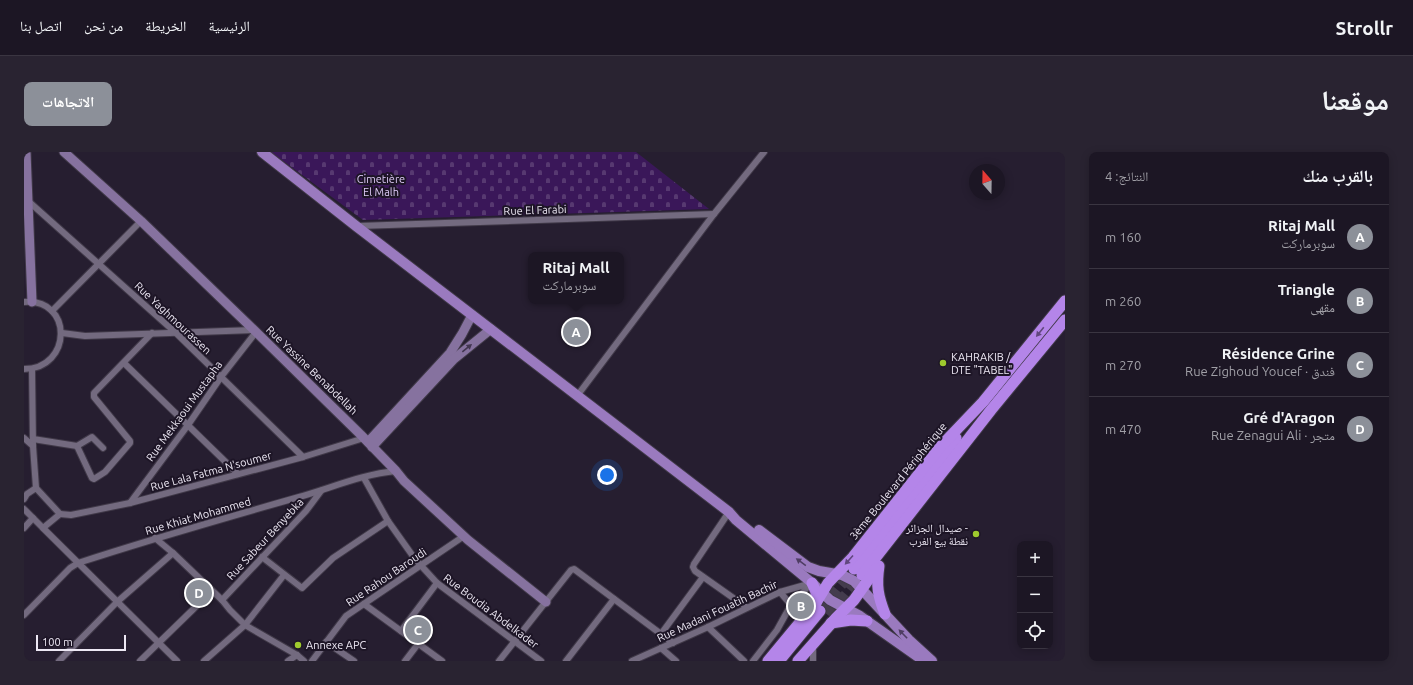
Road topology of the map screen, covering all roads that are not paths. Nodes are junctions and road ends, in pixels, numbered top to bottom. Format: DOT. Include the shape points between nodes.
graph roads {
  1 [pos="26,152"];
  2 [pos="64,152"];
  3 [pos="262,152"];
  4 [pos="764,152"];
  5 [pos="26,199"];
  6 [pos="714,214"];
  7 [pos="141,221"];
  8 [pos="356,226"];
  9 [pos="99,264"];
  10 [pos="1065,301"];
  11 [pos="28,302"];
  12 [pos="52,311"];
  13 [pos="472,315"];
  14 [pos="1065,320"];
  15 [pos="491,330"];
  16 [pos="255,331"];
  17 [pos="62,333"];
  18 [pos="152,333"];
  19 [pos="176,333"];
  20 [pos="124,363"];
  21 [pos="24,369"];
  22 [pos="32,369"];
  23 [pos="221,377"];
  24 [pos="577,396"];
  25 [pos="987,406"];
  26 [pos="188,425"];
  27 [pos="24,438"];
  28 [pos="33,439"];
  29 [pos="368,442"];
  30 [pos="33,446"];
  31 [pos="78,446"];
  32 [pos="103,448"];
  33 [pos="303,457"];
  34 [pos="396,471"];
  35 [pos="238,474"];
  36 [pos="364,478"];
  37 [pos="36,488"];
  38 [pos="321,491"];
  39 [pos="24,499"];
  40 [pos="130,503"];
  41 [pos="24,509"];
  42 [pos="729,512"];
  43 [pos="60,514"];
  44 [pos="33,518"];
  45 [pos="388,521"];
  46 [pos="24,528"];
  47 [pos="43,528"];
  48 [pos="464,536"];
  49 [pos="155,538"];
  50 [pos="173,553"];
  51 [pos="262,557"];
  52 [pos="78,563"];
  53 [pos="879,564"];
  54 [pos="421,566"];
  55 [pos="858,572"];
  56 [pos="836,573"];
  57 [pos="284,575"];
  58 [pos="703,577"];
  59 [pos="437,583"];
  60 [pos="812,583"];
  61 [pos="862,588"];
  62 [pos="212,591"];
  63 [pos="780,592"];
  64 [pos="822,593"];
  65 [pos="614,599"];
  66 [pos="222,600"];
  67 [pos="117,602"];
  68 [pos="546,602"];
  69 [pos="364,604"];
  70 [pos="791,606"];
  71 [pos="746,607"];
  72 [pos="845,609"];
  73 [pos="824,613"];
  74 [pos="885,614"];
  75 [pos="24,615"];
  76 [pos="867,621"];
  77 [pos="245,625"];
  78 [pos="708,627"];
  79 [pos="401,631"];
  80 [pos="660,634"];
  81 [pos="158,642"];
  82 [pos="326,642"];
  83 [pos="514,642"];
  84 [pos="673,643"];
  85 [pos="813,643"];
  86 [pos="418,644"];
  87 [pos="661,648"];
  88 [pos="297,655"];
  89 [pos="59,661"];
  90 [pos="140,661"];
  91 [pos="177,661"];
  92 [pos="204,661"];
  93 [pos="288,661"];
  94 [pos="304,661"];
  95 [pos="312,661"];
  96 [pos="354,661"];
  97 [pos="405,661"];
  98 [pos="442,661"];
  99 [pos="499,661"];
  100 [pos="540,661"];
  101 [pos="566,661"];
  102 [pos="632,661"];
  103 [pos="676,661"];
  104 [pos="744,661"];
  105 [pos="753,661"];
  106 [pos="768,661"];
  107 [pos="779,661"];
  108 [pos="792,661"];
  109 [pos="798,661"];
  110 [pos="813,661"];
  111 [pos="924,661"];
  112 [pos="932,661"];
  1 -- 5 [label="street"];
  2 -- 7 [label="street, Rue Yassine Benabdellah"];
  3 -- 8 [label="main road"];
  4 -- 6 [label="street"];
  5 -- 9 [label="street, Rue Yaghmourassen"];
  5 -- 11 [label="street"];
  6 -- 8 [label="street, Rue El Farabi"];
  6 -- 24 [label="street"];
  7 -- 9 [label="street"];
  7 -- 16 [label="street, Rue Yassine Benabdellah"];
  8 -- 13 [label="main road"];
  9 -- 12 [label="street"];
  9 -- 19 [label="street, Rue Yaghmourassen"];
  10 -- 25 [label="highway, 3ème Boulevard Périphérique, one-way"];
  11 -- 12 [label="street" via="42,304"];
  12 -- 17 [label="street" via="60,321"];
  13 -- 15 [label="main road"];
  13 -- 29 [label="street" via="450,353"];
  14 -- 25 [label="highway"];
  15 -- 24 [label="main road"];
  29 -- 15 [label="street, one-way" via="454,359"];
  16 -- 19 [label="street"];
  16 -- 23 [label="street, Rue Mekkaoui Mustapha"];
  16 -- 29 [label="street, Rue Yassine Benabdellah"];
  17 -- 18 [label="street" via="85,336"];
  17 -- 22 [label="street" via="56,352 47,362"];
  18 -- 19 [label="street"];
  18 -- 20 [label="street"];
  19 -- 23 [label="street, Rue Yaghmourassen"];
  20 -- 26 [label="street"];
  20 -- 31 [label="street" via="94,395 130,441 130,445 105,472 94,479"];
  21 -- 22 [label="street"];
  22 -- 28 [label="street"];
  23 -- 26 [label="street, Rue Mekkaoui Mustapha"];
  23 -- 33 [label="street, Rue Yaghmourassen"];
  24 -- 42 [label="main road"];
  25 -- 53 [label="highway" via="949,472"];
  25 -- 55 [label="highway" via="942,458"];
  25 -- 56 [label="highway, 3ème Boulevard Périphérique, one-way" via="937,443 886,517"];
  26 -- 35 [label="street"];
  26 -- 40 [label="street, Rue Mekkaoui Mustapha"];
  27 -- 30 [label="street"];
  28 -- 30 [label="street"];
  28 -- 31 [label="street"];
  29 -- 33 [label="street, Rue Lala Fatma N'soumer"];
  29 -- 34 [label="street, Rue Yassine Benabdellah"];
  30 -- 37 [label="street"];
  31 -- 32 [label="street" via="92,437"];
  33 -- 35 [label="street, Rue Lala Fatma N'soumer"];
  34 -- 36 [label="street, Rue Khiat Mohammed"];
  34 -- 48 [label="street, Rue Yassine Benabdellah"];
  35 -- 40 [label="street, Rue Lala Fatma N'soumer"];
  36 -- 38 [label="street, Rue Khiat Mohammed"];
  36 -- 45 [label="street, Rue Boudia Abdelkader"];
  37 -- 39 [label="street"];
  37 -- 43 [label="street"];
  38 -- 49 [label="street, Rue Khiat Mohammed"];
  38 -- 51 [label="street, Rue Sabeur Benyebka" via="306,511"];
  40 -- 43 [label="street, Rue Lala Fatma N'soumer" via="71,515"];
  41 -- 44 [label="street"];
  56 -- 42 [label="main road, one-way" via="808,567 740,516"];
  42 -- 58 [label="street" via="694,564 695,571"];
  42 -- 60 [label="main road"];
  43 -- 47 [label="street"];
  44 -- 46 [label="street"];
  44 -- 47 [label="street"];
  45 -- 54 [label="street, Rue Boudia Abdelkader"];
  45 -- 57 [label="street" via="333,558 304,588 300,588"];
  47 -- 52 [label="street"];
  48 -- 54 [label="street, Rue Rahou Baroudi"];
  48 -- 68 [label="street, Rue Yassine Benabdellah"];
  49 -- 50 [label="street"];
  49 -- 52 [label="street, Rue Khiat Mohammed"];
  50 -- 62 [label="street"];
  50 -- 67 [label="street"];
  51 -- 57 [label="street"];
  51 -- 66 [label="street, Rue Sabeur Benyebka"];
  52 -- 67 [label="street"];
  52 -- 75 [label="street, Rue Khiat Mohammed"];
  53 -- 61 [label="highway"];
  53 -- 74 [label="highway" via="878,593"];
  54 -- 59 [label="street, Rue Boudia Abdelkader"];
  54 -- 69 [label="street, Rue Rahou Baroudi"];
  56 -- 61 [label="main road" via="850,578"];
  56 -- 64 [label="highway, 3ème Boulevard Périphérique"];
  57 -- 77 [label="street"];
  58 -- 71 [label="street"];
  58 -- 80 [label="street"];
  59 -- 79 [label="street"];
  59 -- 83 [label="street, Rue Boudia Abdelkader"];
  60 -- 63 [label="street, Rue Madani Fouatih Bachir"];
  60 -- 64 [label="main road"];
  60 -- 70 [label="street"];
  60 -- 73 [label="highway"];
  61 -- 72 [label="highway"];
  61 -- 74 [label="main road"];
  62 -- 66 [label="street"];
  62 -- 81 [label="street"];
  63 -- 70 [label="street"];
  63 -- 71 [label="street, Rue Madani Fouatih Bachir"];
  64 -- 72 [label="main road"];
  64 -- 73 [label="highway, 3ème Boulevard Périphérique"];
  65 -- 68 [label="street" via="574,569"];
  65 -- 80 [label="street"];
  65 -- 101 [label="street"];
  66 -- 77 [label="street"];
  67 -- 81 [label="street"];
  67 -- 89 [label="street"];
  68 -- 83 [label="street"];
  69 -- 79 [label="street"];
  69 -- 82 [label="street, Rue Rahou Baroudi" via="346,616"];
  70 -- 105 [label="street" via="777,630"];
  71 -- 78 [label="street, Rue Madani Fouatih Bachir"];
  72 -- 73 [label="highway"];
  72 -- 76 [label="main road"];
  73 -- 76 [label="highway"];
  73 -- 85 [label="highway"];
  73 -- 106 [label="highway, 3ème Boulevard Périphérique"];
  73 -- 107 [label="highway, 3ème Boulevard Périphérique"];
  73 -- 108 [label="highway"];
  112 -- 74 [label="main road, one-way"];
  76 -- 111 [label="main road"];
  77 -- 88 [label="street"];
  77 -- 92 [label="street"];
  78 -- 84 [label="street, Rue Madani Fouatih Bachir"];
  78 -- 104 [label="street"];
  79 -- 86 [label="street"];
  80 -- 84 [label="street"];
  81 -- 90 [label="street"];
  81 -- 91 [label="street"];
  82 -- 95 [label="street, Rue Rahou Baroudi"];
  82 -- 96 [label="street"];
  83 -- 99 [label="street"];
  83 -- 100 [label="street, Rue Boudia Abdelkader"];
  84 -- 87 [label="street, Rue Madani Fouatih Bachir"];
  85 -- 109 [label="highway"];
  85 -- 110 [label="street"];
  86 -- 97 [label="street"];
  86 -- 98 [label="street"];
  87 -- 102 [label="street, Rue Madani Fouatih Bachir"];
  87 -- 103 [label="street"];
  88 -- 93 [label="street"];
  88 -- 94 [label="street"];
}
